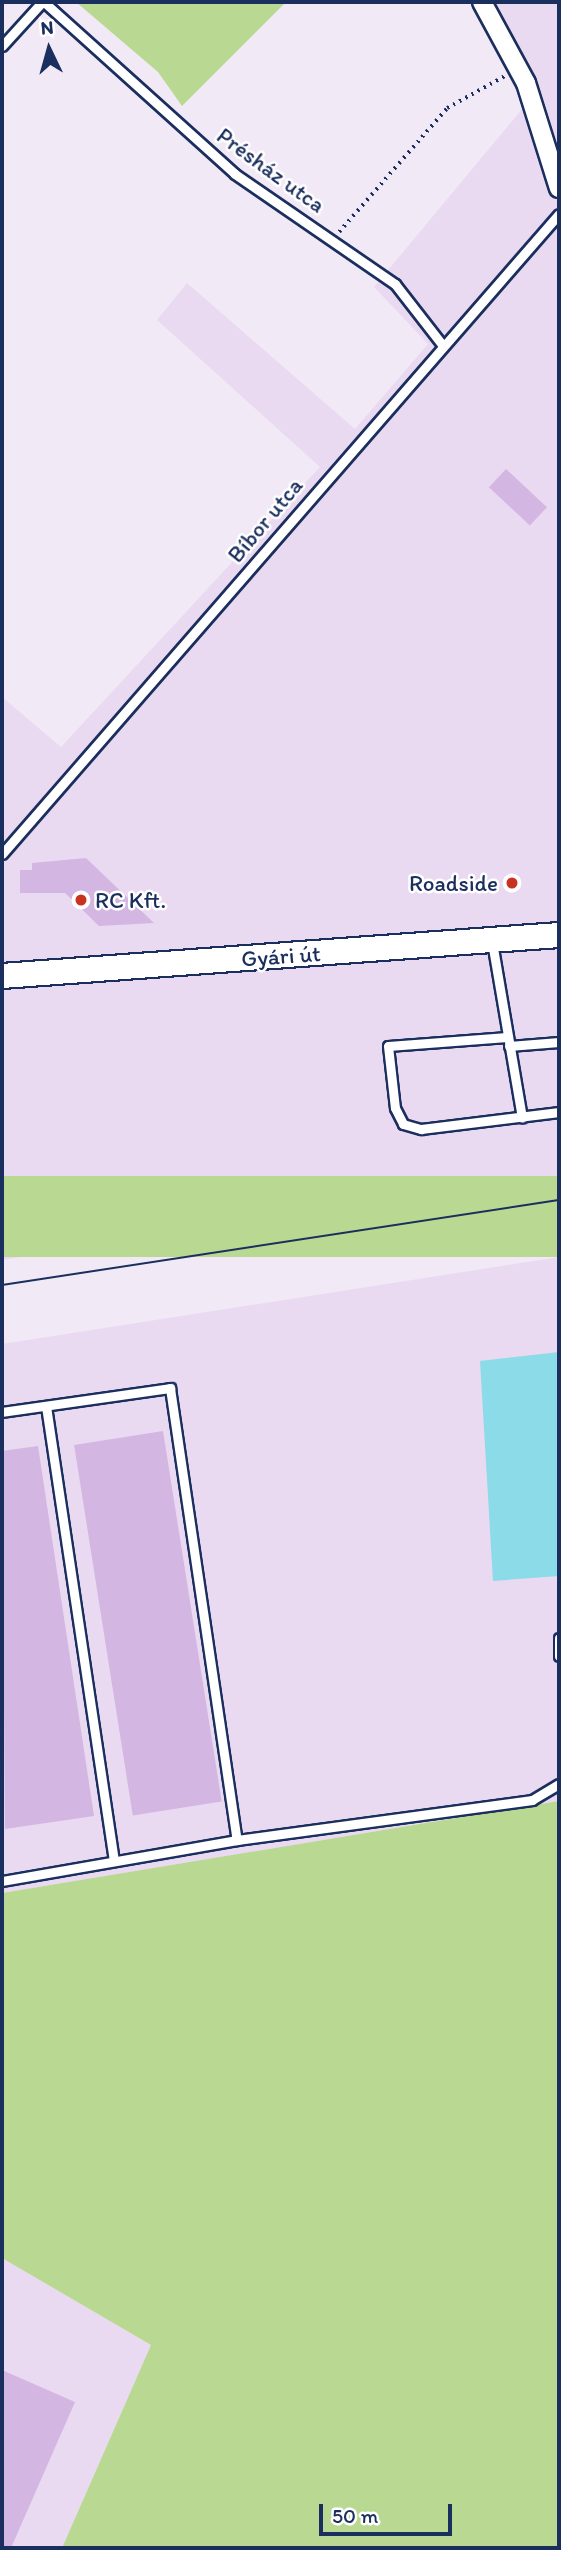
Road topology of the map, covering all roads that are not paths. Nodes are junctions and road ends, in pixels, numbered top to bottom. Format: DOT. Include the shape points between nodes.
graph roads {
  1 [pos="43,2"];
  2 [pos="482,2"];
  3 [pos="2,46"];
  4 [pos="559,188"];
  5 [pos="559,214"];
  6 [pos="441,343"];
  7 [pos="2,854"];
  8 [pos="559,935"];
  9 [pos="492,940"];
  10 [pos="2,976"];
  11 [pos="508,1042"];
  12 [pos="559,1042"];
  13 [pos="559,1112"];
  14 [pos="522,1117"];
  15 [pos="46,1406"];
  16 [pos="2,1412"];
  17 [pos="559,1638"];
  18 [pos="559,1656"];
  19 [pos="559,1784"];
  20 [pos="237,1840"];
  21 [pos="114,1861"];
  22 [pos="2,1881"];
  1 -- 3 [label="lane"];
  1 -- 6 [label="lane, Présház utca" via="235,174 395,284"];
  2 -- 4 [label="street" via="519,69"];
  5 -- 6 [label="lane, Bíbor utca"];
  6 -- 7 [label="lane, Bíbor utca"];
  8 -- 9 [label="street, Gyári út"];
  9 -- 10 [label="street, Gyári út"];
  9 -- 11 [label="lane"];
  11 -- 12 [label="lane"];
  11 -- 14 [label="lane"];
  11 -- 14 [label="lane" via="388,1046 394,1108 403,1124 421,1129"];
  13 -- 14 [label="lane"];
  15 -- 16 [label="lane"];
  15 -- 20 [label="lane" via="170,1388"];
  15 -- 21 [label="lane"];
  17 -- 18 [label="lane"];
  19 -- 20 [label="lane" via="532,1800"];
  20 -- 21 [label="lane"];
  21 -- 22 [label="lane"];
}
